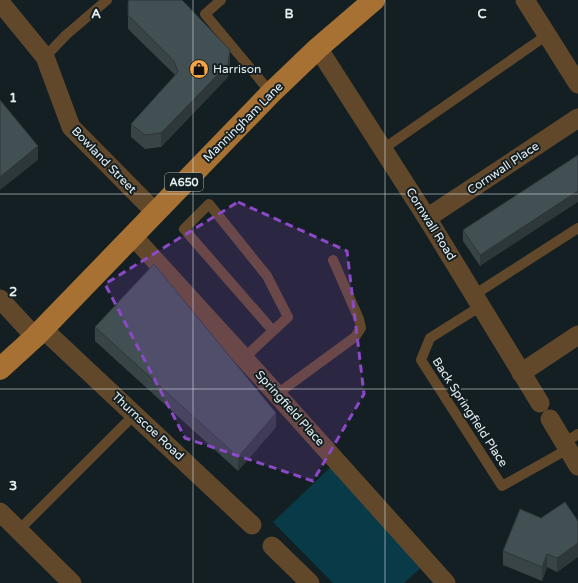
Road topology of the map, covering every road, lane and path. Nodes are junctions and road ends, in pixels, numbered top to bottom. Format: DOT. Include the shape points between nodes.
graph roads {
  1 [pos="107,0"];
  2 [pos="221,0"];
  3 [pos="374,0"];
  4 [pos="525,0"];
  5 [pos="0,2"];
  6 [pos="547,35"];
  7 [pos="318,48"];
  8 [pos="45,57"];
  9 [pos="578,84"];
  10 [pos="271,93"];
  11 [pos="578,118"];
  12 [pos="383,149"];
  13 [pos="155,212"];
  14 [pos="427,218"];
  15 [pos="578,228"];
  16 [pos="132,235"];
  17 [pos="333,260"];
  18 [pos="0,299"];
  19 [pos="478,300"];
  20 [pos="272,330"];
  21 [pos="38,332"];
  22 [pos="578,335"];
  23 [pos="244,358"];
  24 [pos="0,369"];
  25 [pos="522,372"];
  26 [pos="277,394"];
  27 [pos="540,403"];
  28 [pos="135,414"];
  29 [pos="550,419"];
  30 [pos="570,442"];
  31 [pos="578,466"];
  32 [pos="0,512"];
  33 [pos="252,525"];
  34 [pos="19,530"];
  35 [pos="272,546"];
  36 [pos="72,583"];
  37 [pos="310,583"];
  38 [pos="446,583"];
  1 -- 8 [label="lane"];
  2 -- 10 [label="lane" via="204,14"];
  3 -- 7 [label="main road, Manningham Lane / A650"];
  4 -- 6 [label="street"];
  5 -- 8 [label="street, Bowland Street"];
  6 -- 9 [label="street"];
  6 -- 12 [label="lane"];
  7 -- 10 [label="main road, Manningham Lane / A650"];
  7 -- 12 [label="street, Cornwall Road"];
  8 -- 13 [label="street, Bowland Street" via="71,127"];
  10 -- 13 [label="main road, Manningham Lane / A650"];
  11 -- 14 [label="street, Cornwall Place"];
  12 -- 14 [label="street, Cornwall Road"];
  13 -- 16 [label="main road, Manningham Lane / A650"];
  14 -- 19 [label="street, Cornwall Road"];
  15 -- 19 [label="lane"];
  16 -- 21 [label="main road, Manningham Lane / A650"];
  16 -- 23 [label="street, Springfield Place"];
  17 -- 26 [label="lane" via="361,328"];
  18 -- 21 [label="street, Thurnscoe Road"];
  19 -- 25 [label="street, Cornwall Road"];
  19 -- 30 [label="lane, Back Springfield Place" via="430,338 421,360 502,486"];
  20 -- 20 [label="lane" via="184,229 209,204 267,276 288,317"];
  20 -- 23 [label="lane"];
  21 -- 24 [label="main road, Manningham Lane / A650"];
  21 -- 28 [label="street, Thurnscoe Road"];
  22 -- 25 [label="street"];
  23 -- 26 [label="street, Springfield Place"];
  25 -- 27 [label="street, Cornwall Road"];
  26 -- 38 [label="street, Springfield Place"];
  28 -- 33 [label="street, Thurnscoe Road"];
  28 -- 34 [label="lane"];
  29 -- 30 [label="street"];
  30 -- 31 [label="street"];
  32 -- 34 [label="street"];
  34 -- 36 [label="street"];
  35 -- 37 [label="street"];
}
